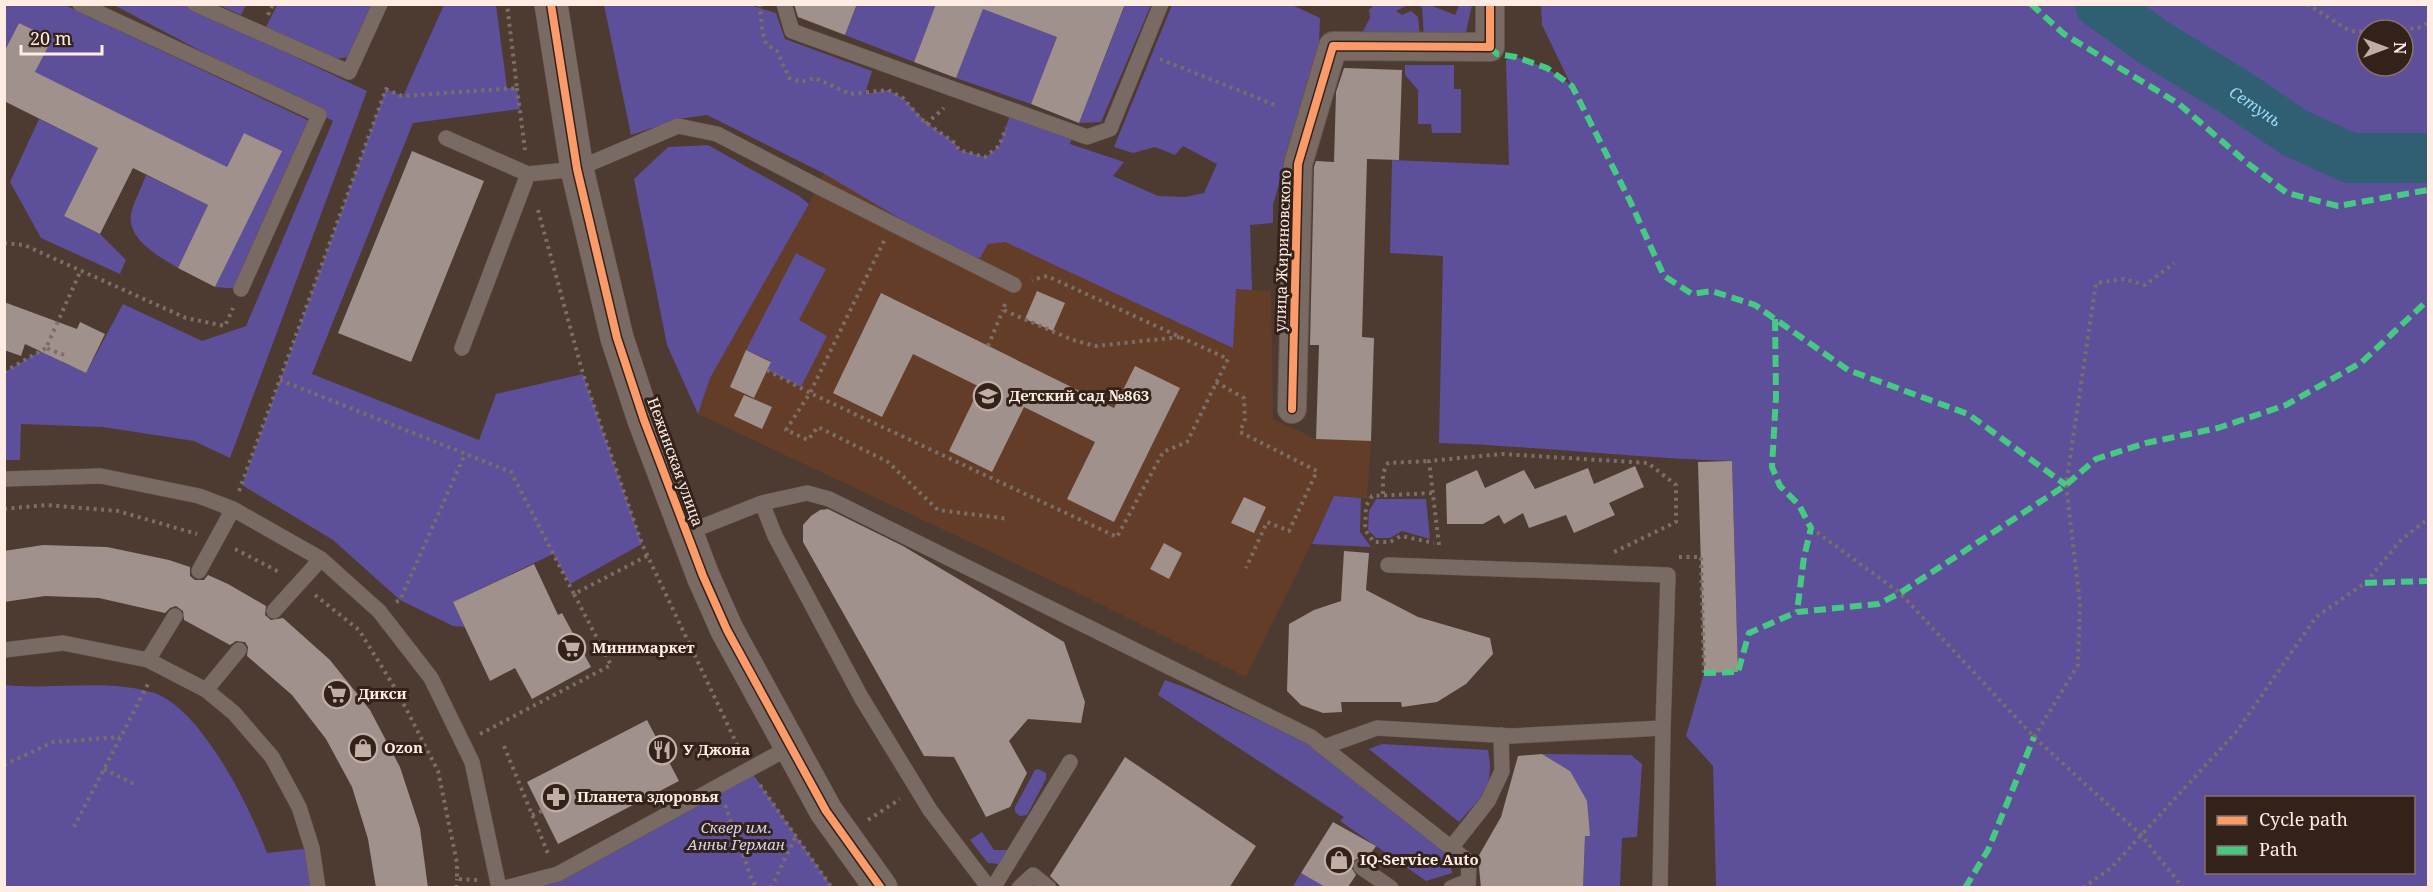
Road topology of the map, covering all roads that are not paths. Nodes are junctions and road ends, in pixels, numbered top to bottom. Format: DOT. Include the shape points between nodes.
graph roads {
  1 [pos="80,4"];
  2 [pos="195,4"];
  3 [pos="380,4"];
  4 [pos="551,4"];
  5 [pos="784,4"];
  6 [pos="1161,4"];
  7 [pos="1490,4"];
  8 [pos="446,138"];
  9 [pos="577,169"];
  10 [pos="528,174"];
  11 [pos="1014,285"];
  12 [pos="241,289"];
  13 [pos="462,348"];
  14 [pos="1292,409"];
  15 [pos="4,479"];
  16 [pos="762,503"];
  17 [pos="233,509"];
  18 [pos="686,533"];
  19 [pos="321,559"];
  20 [pos="1388,565"];
  21 [pos="199,571"];
  22 [pos="274,611"];
  23 [pos="175,616"];
  24 [pos="4,650"];
  25 [pos="239,650"];
  26 [pos="153,662"];
  27 [pos="206,690"];
  28 [pos="1663,728"];
  29 [pos="1501,735"];
  30 [pos="1311,737"];
  31 [pos="790,747"];
  32 [pos="1070,762"];
  33 [pos="1451,848"];
  34 [pos="1361,867"];
  35 [pos="1468,884"];
  36 [pos="318,888"];
  37 [pos="498,888"];
  38 [pos="505,888"];
  39 [pos="881,888"];
  40 [pos="991,888"];
  41 [pos="1019,888"];
  42 [pos="1049,888"];
  43 [pos="1391,888"];
  44 [pos="1451,888"];
  45 [pos="1660,888"];
  1 -- 12 [label="lane" via="319,115"];
  2 -- 3 [label="lane" via="349,72"];
  4 -- 9 [label="street, Нежинская улица"];
  5 -- 6 [label="lane" via="792,31 1087,137 1110,129"];
  7 -- 14 [label="street, улица Жириновского" via="1490,47 1333,46 1298,164"];
  8 -- 10 [label="lane"];
  9 -- 10 [label="lane"];
  9 -- 11 [label="lane" via="678,126 717,134"];
  9 -- 18 [label="street, Нежинская улица" via="617,338"];
  10 -- 13 [label="lane"];
  15 -- 17 [label="lane" via="101,476 199,496"];
  16 -- 18 [label="lane"];
  16 -- 30 [label="lane" via="807,493 829,499"];
  16 -- 40 [label="lane" via="775,536 861,696 930,810"];
  17 -- 19 [label="lane"];
  17 -- 21 [label="lane"];
  18 -- 31 [label="street, Нежинская улица" via="727,630"];
  19 -- 22 [label="lane"];
  19 -- 37 [label="lane" via="379,611 431,678 472,762"];
  20 -- 28 [label="lane" via="1668,575"];
  23 -- 26 [label="lane"];
  24 -- 26 [label="lane" via="63,643"];
  25 -- 27 [label="lane"];
  26 -- 27 [label="lane"];
  27 -- 36 [label="lane" via="234,713 272,757 299,807 312,848"];
  28 -- 29 [label="lane"];
  28 -- 45 [label="lane"];
  29 -- 30 [label="lane" via="1377,728 1324,747"];
  29 -- 33 [label="lane" via="1502,771 1488,801"];
  30 -- 33 [label="lane"];
  31 -- 38 [label="lane" via="558,874"];
  31 -- 39 [label="street, Нежинская улица" via="826,811"];
  32 -- 40 [label="lane"];
  33 -- 35 [label="lane" via="1469,862"];
  34 -- 43 [label="lane"];
  35 -- 44 [label="lane"];
  41 -- 42 [label="lane" via="1033,874"];
}
